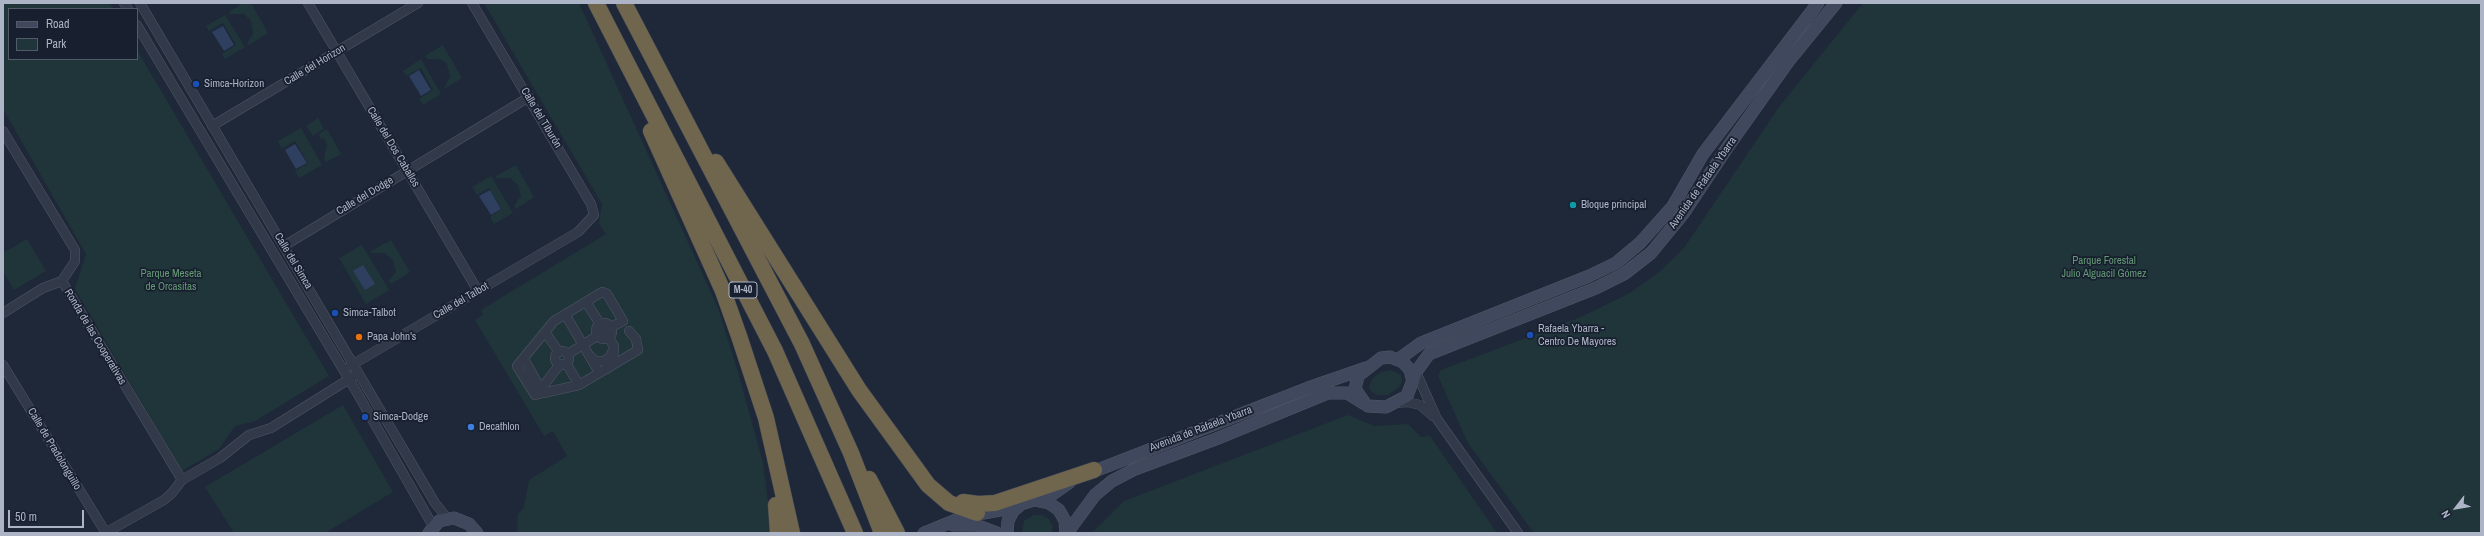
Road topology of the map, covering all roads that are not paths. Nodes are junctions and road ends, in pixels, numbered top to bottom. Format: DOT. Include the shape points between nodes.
graph roads {
  1 [pos="308,3"];
  2 [pos="418,3"];
  3 [pos="472,3"];
  4 [pos="596,3"];
  5 [pos="624,3"];
  6 [pos="1818,3"];
  7 [pos="1836,3"];
  8 [pos="140,5"];
  9 [pos="138,27"];
  10 [pos="622,51"];
  11 [pos="336,52"];
  12 [pos="529,98"];
  13 [pos="677,105"];
  14 [pos="212,126"];
  15 [pos="3,131"];
  16 [pos="407,171"];
  17 [pos="578,232"];
  18 [pos="284,246"];
  19 [pos="62,281"];
  20 [pos="478,291"];
  21 [pos="586,302"];
  22 [pos="3,313"];
  23 [pos="565,314"];
  24 [pos="623,320"];
  25 [pos="599,324"];
  26 [pos="611,328"];
  27 [pos="629,331"];
  28 [pos="545,332"];
  29 [pos="597,336"];
  30 [pos="610,341"];
  31 [pos="583,345"];
  32 [pos="590,356"];
  33 [pos="563,358"];
  34 [pos="1399,359"];
  35 [pos="613,360"];
  36 [pos="354,364"];
  37 [pos="3,365"];
  38 [pos="1366,368"];
  39 [pos="597,369"];
  40 [pos="607,369"];
  41 [pos="343,370"];
  42 [pos="1416,372"];
  43 [pos="360,373"];
  44 [pos="573,376"];
  45 [pos="349,380"];
  46 [pos="579,385"];
  47 [pos="756,385"];
  48 [pos="1412,385"];
  49 [pos="543,393"];
  50 [pos="1394,404"];
  51 [pos="1368,406"];
  52 [pos="1437,419"];
  53 [pos="851,453"];
  54 [pos="911,462"];
  55 [pos="1094,470"];
  56 [pos="182,480"];
  57 [pos="1042,501"];
  58 [pos="1018,507"];
  59 [pos="978,513"];
  60 [pos="447,518"];
  61 [pos="940,526"];
  62 [pos="431,530"];
  63 [pos="105,533"];
  64 [pos="477,533"];
  65 [pos="778,533"];
  66 [pos="792,533"];
  67 [pos="855,533"];
  68 [pos="882,533"];
  69 [pos="897,533"];
  70 [pos="924,533"];
  71 [pos="997,533"];
  72 [pos="1007,533"];
  73 [pos="1066,533"];
  74 [pos="1518,533"];
  1 -- 11 [label="street, Calle del Dos Caballos"];
  2 -- 11 [label="street, Calle del Horizon"];
  3 -- 12 [label="street, Calle del Tiburón"];
  4 -- 10 [label="highway, M-40"];
  5 -- 13 [label="highway, M-40"];
  6 -- 34 [label="main road, Avenida de Rafaela Ybarra" via="1703,154 1673,206 1640,243 1616,263 1589,276 1421,343"];
  7 -- 42 [label="main road, Avenida de Rafaela Ybarra" via="1784,68 1683,214 1650,253 1624,274 1596,288 1429,354"];
  8 -- 14 [label="street, Calle del Simca"];
  9 -- 41 [label="street, Calle del Simca"];
  10 -- 47 [label="highway" via="636,97 723,291"];
  10 -- 67 [label="highway, M-40" via="775,351"];
  11 -- 14 [label="street, Calle del Horizon"];
  11 -- 16 [label="street, Calle del Dos Caballos"];
  12 -- 16 [label="street, Calle del Dodge"];
  12 -- 17 [label="street, Calle del Tiburón" via="591,204 594,215"];
  13 -- 53 [label="highway, M-40" via="802,344"];
  13 -- 54 [label="highway" via="736,191 803,304 859,390"];
  14 -- 18 [label="street, Calle del Simca"];
  15 -- 19 [label="street, Ronda de las Cooperativas" via="75,250 76,261"];
  16 -- 18 [label="street, Calle del Dodge"];
  16 -- 20 [label="street, Calle del Dos Caballos"];
  17 -- 20 [label="street, Calle del Talbot"];
  18 -- 36 [label="street, Calle del Simca"];
  19 -- 22 [label="street" via="43,288"];
  19 -- 56 [label="street, Ronda de las Cooperativas"];
  20 -- 36 [label="street, Calle del Talbot"];
  21 -- 23 [label="street"];
  21 -- 24 [label="street" via="605,292"];
  21 -- 25 [label="street"];
  23 -- 28 [label="street" via="554,321"];
  23 -- 31 [label="street"];
  24 -- 26 [label="street"];
  24 -- 27 [label="street"];
  25 -- 26 [label="street" via="606,323"];
  25 -- 29 [label="street"];
  25 -- 30 [label="street"];
  26 -- 30 [label="street"];
  27 -- 35 [label="street" via="634,347"];
  27 -- 40 [label="street" via="636,339 638,350"];
  28 -- 33 [label="street"];
  28 -- 49 [label="street" via="517,366 535,395"];
  29 -- 30 [label="street"];
  29 -- 31 [label="street"];
  30 -- 32 [label="street" via="612,350 608,359 596,361"];
  30 -- 35 [label="street" via="615,349"];
  31 -- 32 [label="street"];
  31 -- 33 [label="street"];
  32 -- 39 [label="street"];
  33 -- 44 [label="street"];
  33 -- 49 [label="street" via="544,385"];
  34 -- 38 [label="main road, Avenida de Rafaela Ybarra" via="1381,358"];
  34 -- 48 [label="main road" via="1410,370"];
  35 -- 39 [label="street"];
  35 -- 40 [label="street"];
  36 -- 41 [label="street, Calle del Talbot"];
  36 -- 43 [label="street, Calle del Simca"];
  37 -- 63 [label="street, Calle de Pradolonguillo"];
  38 -- 51 [label="main road, Avenida de Rafaela Ybarra" via="1358,376 1355,389"];
  38 -- 55 [label="main road, Avenida de Rafaela Ybarra"];
  39 -- 44 [label="street" via="580,379"];
  40 -- 46 [label="street"];
  41 -- 45 [label="street, Calle del Simca"];
  42 -- 48 [label="main road, Avenida de Rafaela Ybarra"];
  42 -- 52 [label="street"];
  43 -- 45 [label="street"];
  43 -- 60 [label="street, Calle del Simca" via="435,503"];
  44 -- 46 [label="street"];
  45 -- 56 [label="street" via="271,428 249,435 220,458"];
  45 -- 62 [label="street, Calle del Simca"];
  46 -- 49 [label="street"];
  47 -- 65 [label="highway" via="778,517"];
  47 -- 66 [label="highway"];
  48 -- 50 [label="main road, Avenida de Rafaela Ybarra" via="1407,396"];
  50 -- 51 [label="main road" via="1386,407"];
  50 -- 52 [label="street" via="1407,402 1420,405"];
  51 -- 73 [label="main road, Avenida de Rafaela Ybarra" via="1347,393 1328,393 1133,470 1112,481 1096,495"];
  52 -- 74 [label="street"];
  53 -- 68 [label="highway, M-40"];
  53 -- 69 [label="highway" via="876,491"];
  54 -- 55 [label="highway" via="942,491 957,500 982,505 995,504"];
  54 -- 59 [label="highway" via="928,485 942,498 959,508"];
  55 -- 57 [label="main road, Avenida de Rafaela Ybarra"];
  56 -- 63 [label="street" via="164,500"];
  57 -- 58 [label="main road, Avenida de Rafaela Ybarra" via="1030,501"];
  57 -- 73 [label="main road, Avenida de Rafaela Ybarra" via="1059,510"];
  58 -- 59 [label="main road, Avenida de Rafaela Ybarra"];
  58 -- 72 [label="main road" via="1008,521"];
  59 -- 61 [label="main road, Avenida de Rafaela Ybarra"];
  60 -- 62 [label="main road"];
  60 -- 64 [label="main road" via="462,520"];
  61 -- 70 [label="main road, Avenida de Rafaela Ybarra"];
  61 -- 71 [label="main road, Avenida de Rafaela Ybarra" via="967,524"];
}
